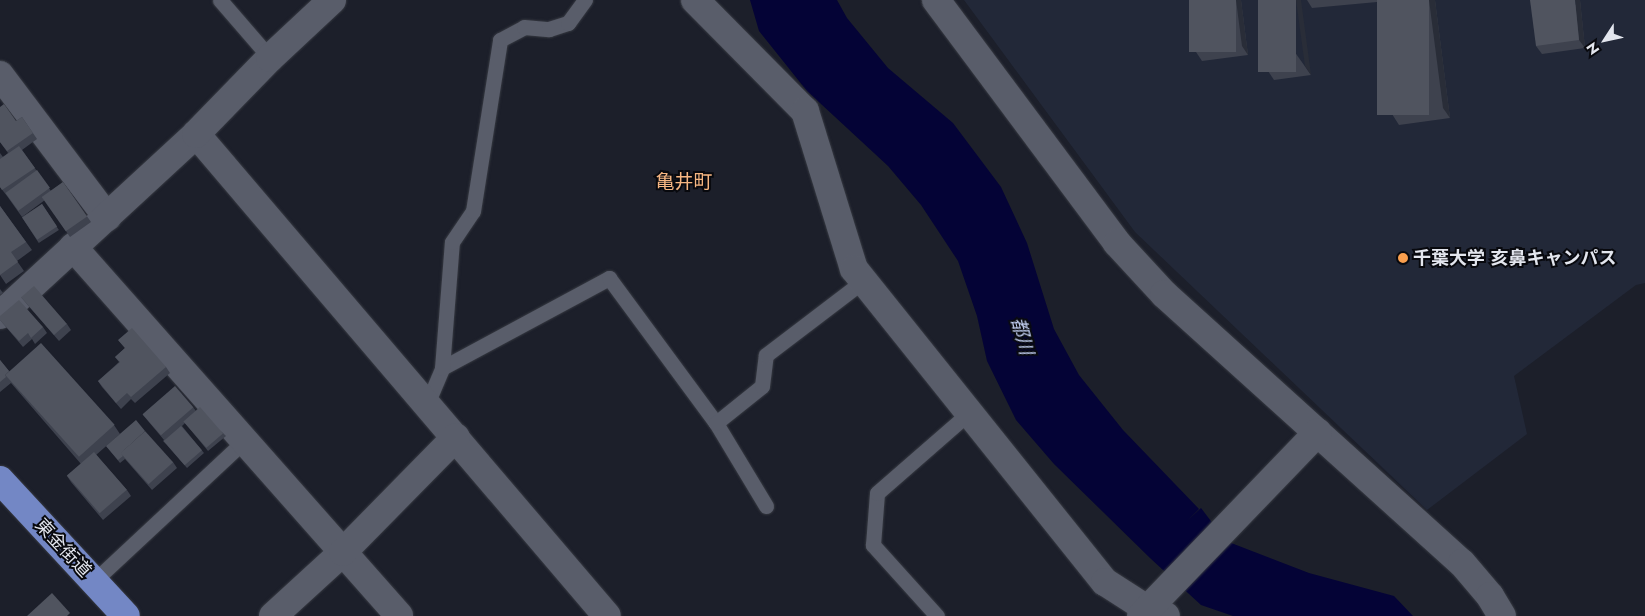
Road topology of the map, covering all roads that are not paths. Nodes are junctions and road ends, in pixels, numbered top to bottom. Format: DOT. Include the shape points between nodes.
graph roads {
  1 [pos="220,0"];
  2 [pos="332,0"];
  3 [pos="585,0"];
  4 [pos="695,0"];
  5 [pos="936,0"];
  6 [pos="270,58"];
  7 [pos="0,75"];
  8 [pos="196,134"];
  9 [pos="107,217"];
  10 [pos="74,247"];
  11 [pos="863,281"];
  12 [pos="0,315"];
  13 [pos="442,368"];
  14 [pos="427,404"];
  15 [pos="970,412"];
  16 [pos="716,423"];
  17 [pos="1318,432"];
  18 [pos="456,437"];
  19 [pos="244,441"];
  20 [pos="0,480"];
  21 [pos="766,506"];
  22 [pos="343,552"];
  23 [pos="94,581"];
  24 [pos="1151,614"];
  25 [pos="126,616"];
  26 [pos="274,616"];
  27 [pos="399,616"];
  28 [pos="607,616"];
  29 [pos="937,616"];
  30 [pos="1502,616"];
  1 -- 6 [label="lane"];
  2 -- 6 [label="street"];
  3 -- 13 [label="lane" via="568,22 549,29 524,27 500,40 473,211 452,242"];
  4 -- 11 [label="street" via="805,111 854,269"];
  5 -- 17 [label="street" via="1117,243 1164,294"];
  6 -- 8 [label="street"];
  7 -- 9 [label="street"];
  8 -- 9 [label="street"];
  8 -- 14 [label="street"];
  9 -- 10 [label="street"];
  10 -- 12 [label="street"];
  10 -- 19 [label="street"];
  11 -- 15 [label="street"];
  11 -- 16 [label="lane" via="766,355 762,386"];
  13 -- 14 [label="lane"];
  13 -- 16 [label="lane" via="609,278"];
  14 -- 18 [label="street"];
  15 -- 24 [label="street" via="1105,582"];
  15 -- 29 [label="lane" via="877,494 873,545"];
  16 -- 21 [label="lane"];
  17 -- 24 [label="street"];
  17 -- 30 [label="street" via="1462,563"];
  18 -- 22 [label="street"];
  18 -- 28 [label="street"];
  19 -- 22 [label="street"];
  19 -- 23 [label="lane"];
  20 -- 23 [label="highway, 東金街道"];
  22 -- 26 [label="street"];
  22 -- 27 [label="street"];
  23 -- 25 [label="highway, 東金街道"];
}
